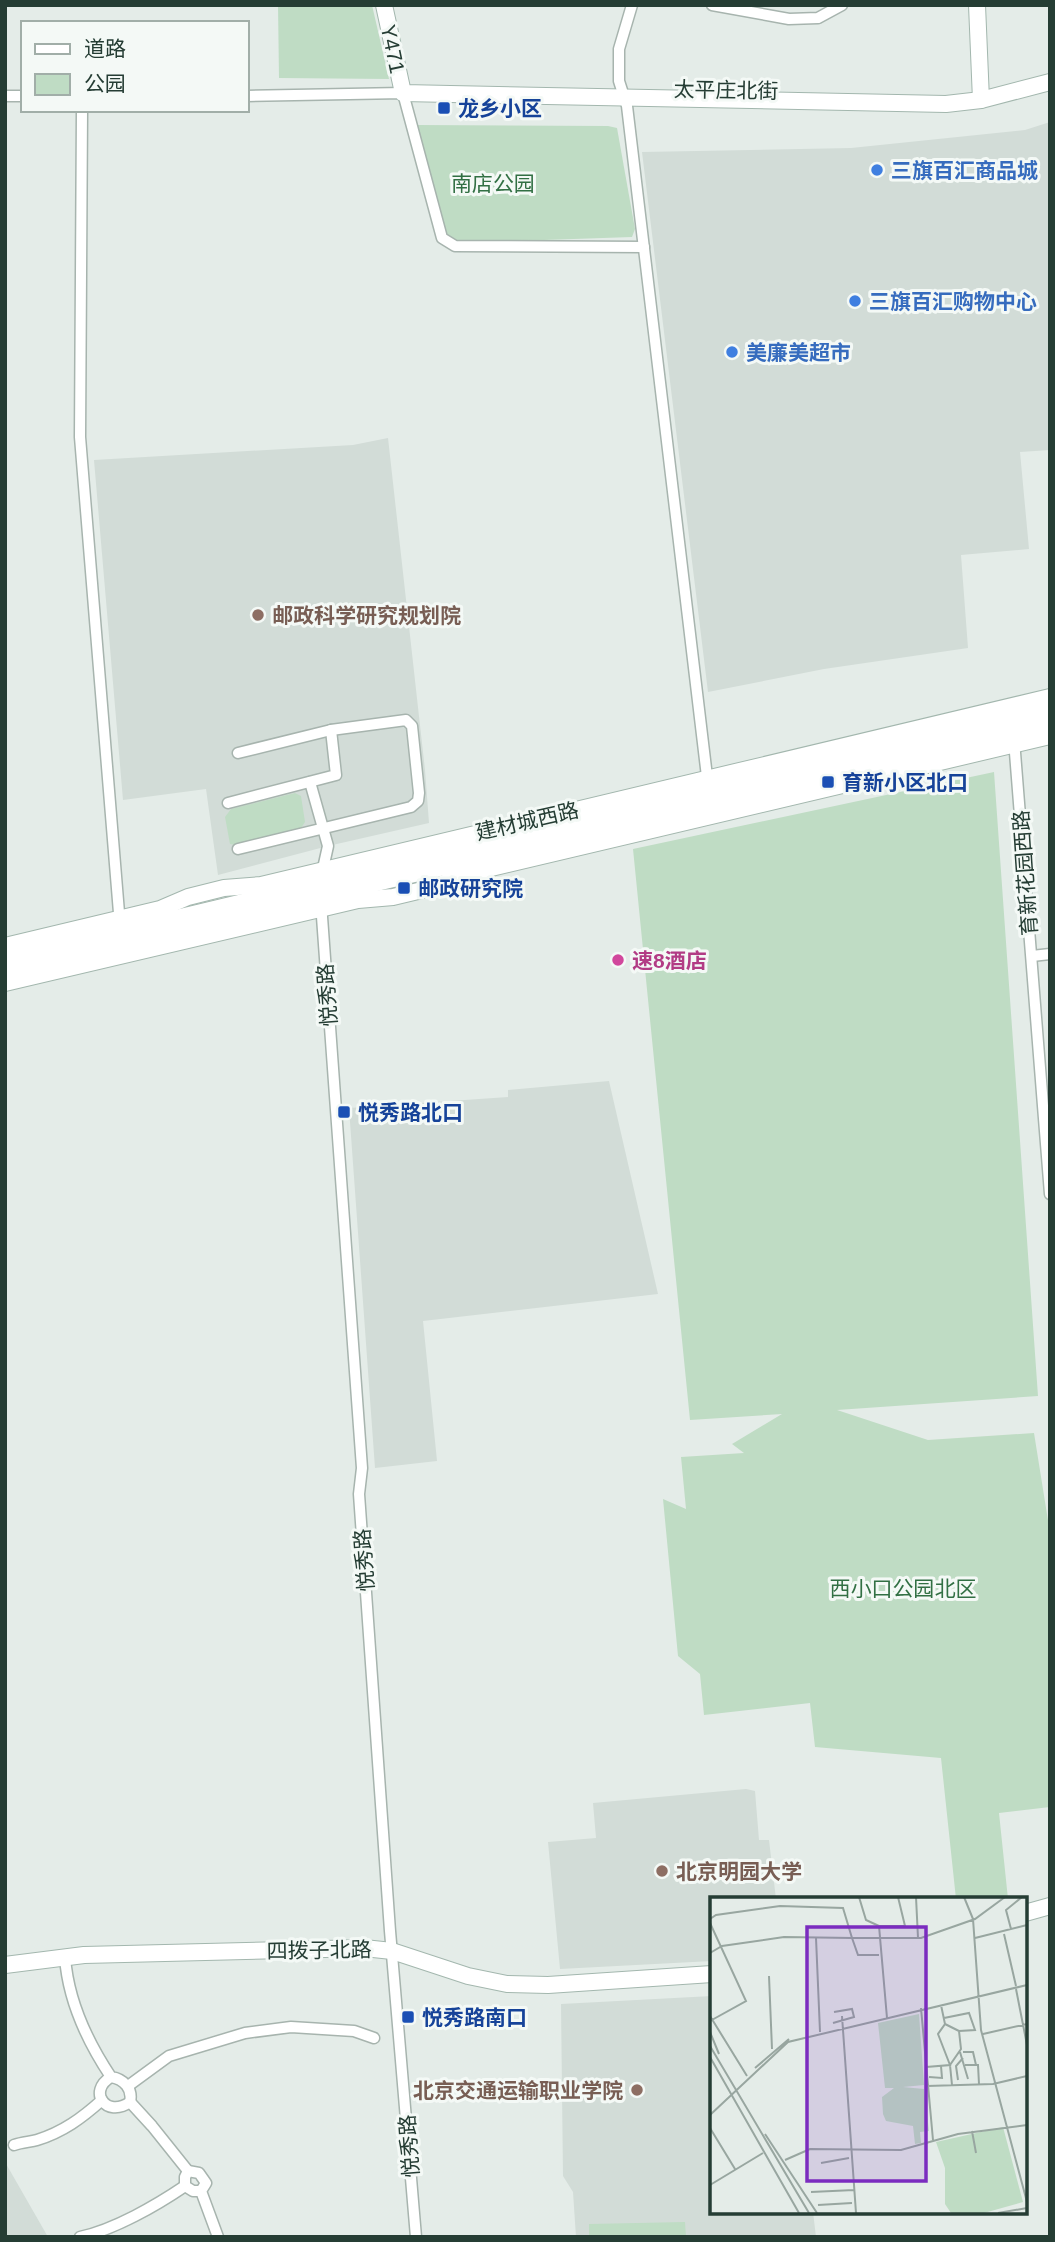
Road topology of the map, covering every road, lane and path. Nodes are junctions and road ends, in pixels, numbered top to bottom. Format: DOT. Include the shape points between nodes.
graph roads {
  1 [pos="384,5"];
  2 [pos="632,5"];
  3 [pos="712,5"];
  4 [pos="842,5"];
  5 [pos="977,5"];
  6 [pos="1050,72"];
  7 [pos="1050,82"];
  8 [pos="402,88"];
  9 [pos="623,93"];
  10 [pos="981,95"];
  11 [pos="248,96"];
  12 [pos="82,112"];
  13 [pos="644,247"];
  14 [pos="1050,697"];
  15 [pos="1050,709"];
  16 [pos="1050,723"];
  17 [pos="331,730"];
  18 [pos="1012,732"];
  19 [pos="1050,736"];
  20 [pos="239,753"];
  21 [pos="310,782"];
  22 [pos="709,791"];
  23 [pos="228,803"];
  24 [pos="323,828"];
  25 [pos="625,836"];
  26 [pos="570,837"];
  27 [pos="238,849"];
  28 [pos="321,890"];
  29 [pos="120,925"];
  30 [pos="5,946"];
  31 [pos="1050,954"];
  32 [pos="1032,956"];
  33 [pos="5,959"];
  34 [pos="5,971"];
  35 [pos="5,983"];
  36 [pos="1050,1194"];
  37 [pos="1050,1906"];
  38 [pos="1027,1912"];
  39 [pos="392,1951"];
  40 [pos="65,1956"];
  41 [pos="5,1965"];
  42 [pos="710,1975"];
  43 [pos="374,2038"];
  44 [pos="111,2077"];
  45 [pos="128,2086"];
  46 [pos="102,2101"];
  47 [pos="130,2102"];
  48 [pos="15,2145"];
  49 [pos="188,2171"];
  50 [pos="186,2186"];
  51 [pos="201,2191"];
  52 [pos="80,2237"];
  53 [pos="218,2237"];
  54 [pos="416,2237"];
  1 -- 8 [label="main road, Y471"];
  2 -- 9 [label="street" via="619,48"];
  3 -- 4 [label="street" via="789,19 818,18"];
  5 -- 10 [label="main road"];
  6 -- 10 [label="main road, 太平庄北街"];
  7 -- 10 [label="main road, 太平庄北街"];
  8 -- 9 [label="main road, 太平庄北街"];
  8 -- 11 [label="street, 太平庄北街"];
  8 -- 13 [label="street" via="442,238 455,247"];
  9 -- 10 [label="main road, 太平庄北街" via="935,104"];
  9 -- 13 [label="street"];
  12 -- 29 [label="street" via="80,438"];
  13 -- 22 [label="street"];
  14 -- 22 [label="main road, 建材城西路"];
  15 -- 18 [label="main road, 建材城西路"];
  16 -- 18 [label="main road, 建材城西路"];
  17 -- 20 [label="street"];
  17 -- 21 [label="street" via="336,775"];
  17 -- 24 [label="street" via="406,720 412,726 418,801 411,807"];
  18 -- 19 [label="main road, 建材城西路"];
  18 -- 22 [label="main road, 建材城西路"];
  18 -- 25 [label="main road, 建材城西路"];
  18 -- 32 [label="street, 育新花园西路"];
  21 -- 23 [label="street"];
  21 -- 24 [label="street, 悦秀路"];
  22 -- 26 [label="main road, 建材城西路"];
  22 -- 28 [label="main road, 建材城西路"];
  24 -- 27 [label="street"];
  24 -- 28 [label="street, 悦秀路" via="328,846"];
  25 -- 26 [label="main road"];
  25 -- 28 [label="main road, 建材城西路" via="466,874 393,897 358,900"];
  26 -- 28 [label="main road, 建材城西路"];
  28 -- 29 [label="main road, 建材城西路"];
  28 -- 34 [label="main road, 建材城西路"];
  28 -- 35 [label="main road, 建材城西路"];
  28 -- 39 [label="street, 悦秀路"];
  29 -- 30 [label="main road, 建材城西路"];
  29 -- 33 [label="main road, 建材城西路"];
  31 -- 32 [label="street"];
  32 -- 36 [label="street, 育新花园西路"];
  37 -- 38 [label="main road"];
  39 -- 40 [label="main road, 四拨子北路"];
  39 -- 42 [label="main road, 四拨子北路" via="508,1984"];
  39 -- 54 [label="street, 悦秀路"];
  40 -- 41 [label="main road, 四拨子北路"];
  40 -- 44 [label="street" via="74,2005"];
  43 -- 45 [label="street" via="354,2031 291,2027 245,2033 169,2056"];
  44 -- 45 [label="street"];
  44 -- 46 [label="street" via="99,2091"];
  45 -- 47 [label="street"];
  46 -- 47 [label="street" via="114,2108"];
  46 -- 48 [label="street" via="68,2127"];
  47 -- 49 [label="street"];
  49 -- 50 [label="street"];
  49 -- 51 [label="street" via="199,2173 205,2183"];
  50 -- 51 [label="street"];
  50 -- 52 [label="street" via="127,2219"];
  51 -- 53 [label="street"];
}
